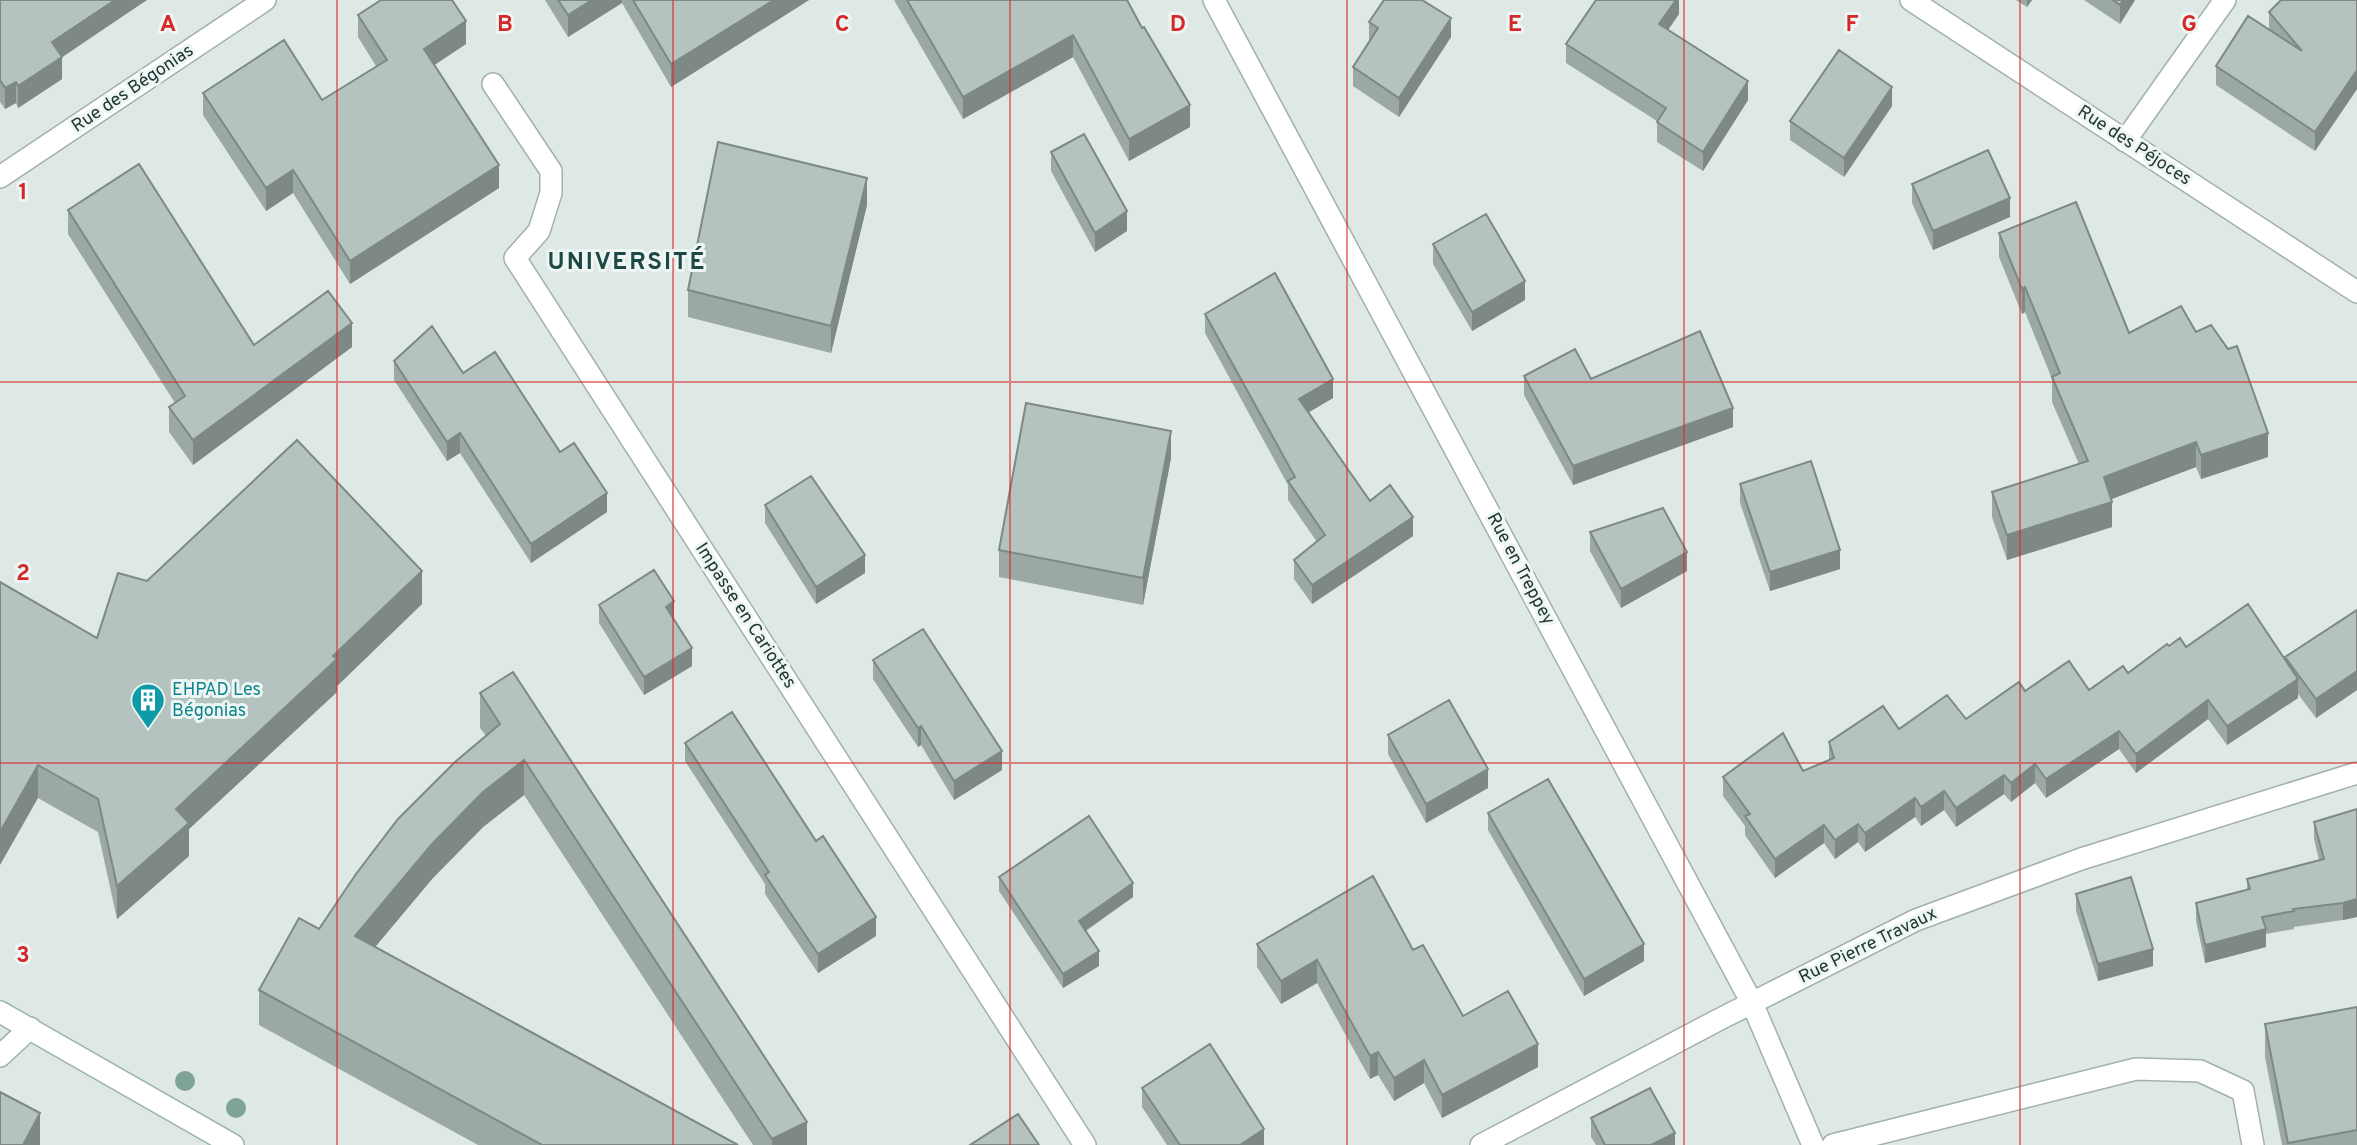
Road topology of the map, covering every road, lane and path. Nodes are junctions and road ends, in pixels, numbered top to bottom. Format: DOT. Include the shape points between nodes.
graph roads {
  1 [pos="265,0"];
  2 [pos="1214,0"];
  3 [pos="1911,0"];
  4 [pos="2225,0"];
  5 [pos="493,84"];
  6 [pos="2125,141"];
  7 [pos="0,177"];
  8 [pos="2357,292"];
  9 [pos="2357,773"];
  10 [pos="1752,1003"];
  11 [pos="0,1012"];
  12 [pos="30,1028"];
  13 [pos="0,1056"];
  14 [pos="233,1145"];
  15 [pos="1085,1145"];
  16 [pos="1481,1145"];
  17 [pos="1813,1145"];
  18 [pos="1833,1145"];
  19 [pos="2253,1145"];
  1 -- 7 [label="street, Rue des Bégonias"];
  2 -- 10 [label="street, Rue en Treppey"];
  3 -- 6 [label="street, Rue des Péjoces"];
  4 -- 6 [label="street"];
  5 -- 15 [label="street, Impasse en Cariottes" via="551,171 551,193 539,231 515,258"];
  6 -- 8 [label="street, Rue des Péjoces"];
  9 -- 10 [label="street, Rue Pierre Travaux" via="2081,859 1916,920"];
  10 -- 16 [label="street, Rue Pierre Travaux"];
  10 -- 17 [label="street, Rue en Treppey"];
  11 -- 12 [label="street"];
  12 -- 13 [label="street"];
  12 -- 14 [label="street"];
  18 -- 19 [label="street" via="2136,1069 2200,1071 2243,1091"];
}
